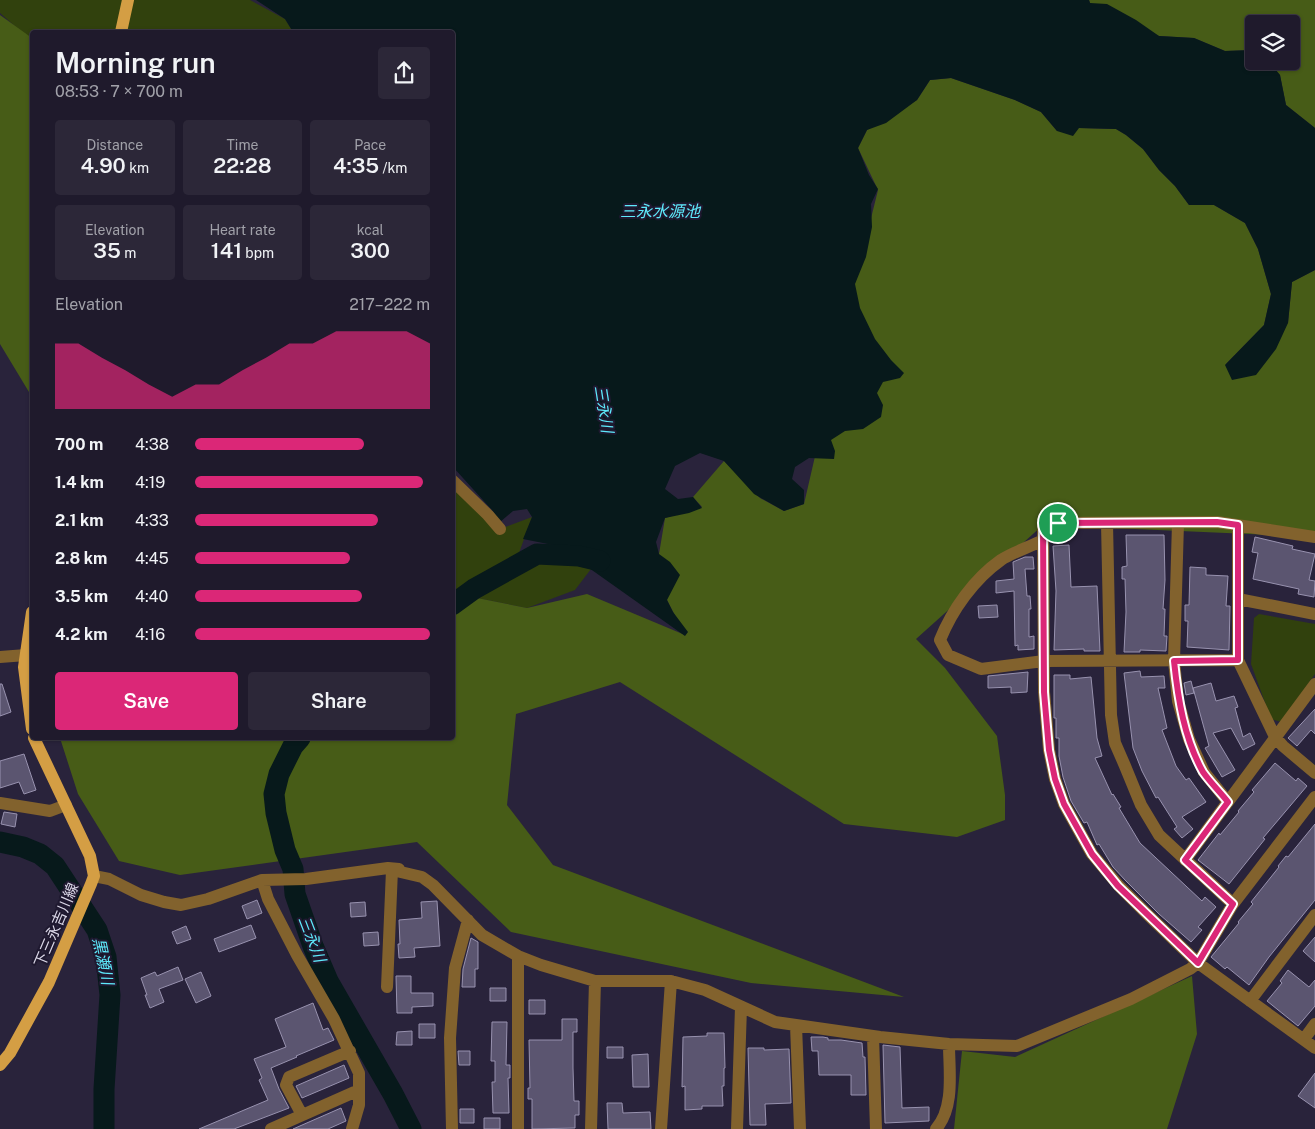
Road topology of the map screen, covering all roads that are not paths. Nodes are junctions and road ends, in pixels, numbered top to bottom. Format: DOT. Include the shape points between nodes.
graph roads {
  1 [pos="128,0"];
  2 [pos="121,30"];
  3 [pos="455,483"];
  4 [pos="1107,523"];
  5 [pos="1178,523"];
  6 [pos="1238,525"];
  7 [pos="500,529"];
  8 [pos="1315,537"];
  9 [pos="1043,540"];
  10 [pos="1238,599"];
  11 [pos="1315,614"];
  12 [pos="30,626"];
  13 [pos="26,655"];
  14 [pos="0,657"];
  15 [pos="1044,660"];
  16 [pos="1109,660"];
  17 [pos="1238,660"];
  18 [pos="1174,661"];
  19 [pos="1315,684"];
  20 [pos="30,714"];
  21 [pos="1275,737"];
  22 [pos="35,740"];
  23 [pos="1315,773"];
  24 [pos="1315,797"];
  25 [pos="1228,802"];
  26 [pos="0,803"];
  27 [pos="66,805"];
  28 [pos="1185,860"];
  29 [pos="392,870"];
  30 [pos="93,880"];
  31 [pos="262,880"];
  32 [pos="1233,904"];
  33 [pos="1315,915"];
  34 [pos="468,920"];
  35 [pos="518,956"];
  36 [pos="1198,963"];
  37 [pos="595,981"];
  38 [pos="670,982"];
  39 [pos="386,987"];
  40 [pos="1250,1001"];
  41 [pos="741,1007"];
  42 [pos="1315,1024"];
  43 [pos="796,1025"];
  44 [pos="873,1036"];
  45 [pos="1304,1039"];
  46 [pos="949,1044"];
  47 [pos="1315,1048"];
  48 [pos="350,1052"];
  49 [pos="0,1065"];
  50 [pos="358,1090"];
  51 [pos="298,1121"];
  52 [pos="271,1129"];
  53 [pos="352,1129"];
  54 [pos="452,1129"];
  55 [pos="518,1129"];
  56 [pos="591,1129"];
  57 [pos="661,1129"];
  58 [pos="738,1129"];
  59 [pos="800,1129"];
  60 [pos="876,1129"];
  61 [pos="936,1129"];
  1 -- 2 [label="main road"];
  3 -- 7 [label="street"];
  4 -- 5 [label="street"];
  4 -- 9 [label="street" via="1043,525"];
  4 -- 16 [label="street"];
  5 -- 6 [label="street"];
  5 -- 18 [label="street"];
  6 -- 8 [label="street"];
  6 -- 10 [label="street"];
  9 -- 15 [label="street"];
  9 -- 15 [label="street" via="1002,560 978,580 948,621 940,640 948,655 981,668"];
  10 -- 11 [label="street"];
  10 -- 17 [label="street"];
  12 -- 13 [label="main road"];
  13 -- 14 [label="street"];
  13 -- 20 [label="main road" via="24,667"];
  15 -- 16 [label="street"];
  15 -- 36 [label="street" via="1049,750 1064,804 1092,854 1118,886"];
  16 -- 18 [label="street"];
  16 -- 28 [label="street" via="1115,743 1141,805 1159,835"];
  17 -- 18 [label="street"];
  17 -- 21 [label="street"];
  18 -- 25 [label="street" via="1178,701 1189,738 1204,772"];
  19 -- 21 [label="street"];
  21 -- 23 [label="street"];
  21 -- 25 [label="street"];
  22 -- 27 [label="main road, 下三永吉川線"];
  24 -- 32 [label="street"];
  25 -- 28 [label="street"];
  26 -- 27 [label="street" via="50,811"];
  27 -- 30 [label="main road, 下三永吉川線" via="90,856"];
  28 -- 32 [label="street"];
  29 -- 31 [label="street" via="400,869"];
  29 -- 34 [label="street" via="422,877"];
  29 -- 39 [label="street"];
  30 -- 31 [label="street" via="109,879 141,895 181,905"];
  30 -- 49 [label="main road, 下三永吉川線" via="49,982 10,1053"];
  31 -- 48 [label="street" via="297,955"];
  32 -- 36 [label="street"];
  33 -- 40 [label="street"];
  34 -- 35 [label="street" via="482,935"];
  34 -- 54 [label="street" via="455,968 450,1038"];
  35 -- 37 [label="street"];
  35 -- 55 [label="street"];
  36 -- 40 [label="street"];
  36 -- 46 [label="street" via="1131,999 1017,1046"];
  37 -- 38 [label="street"];
  37 -- 56 [label="street"];
  38 -- 41 [label="street" via="705,990"];
  38 -- 57 [label="street"];
  40 -- 45 [label="street"];
  41 -- 43 [label="street" via="775,1022"];
  41 -- 58 [label="street"];
  42 -- 45 [label="street"];
  43 -- 44 [label="street"];
  43 -- 59 [label="street"];
  44 -- 46 [label="street"];
  44 -- 60 [label="street"];
  45 -- 47 [label="street"];
  46 -- 61 [label="street" via="948,1102 942,1122"];
  48 -- 50 [label="street" via="359,1073"];
  48 -- 51 [label="street" via="289,1077 286,1085"];
  50 -- 51 [label="street"];
  50 -- 53 [label="street" via="360,1105"];
  51 -- 52 [label="street"];
}
